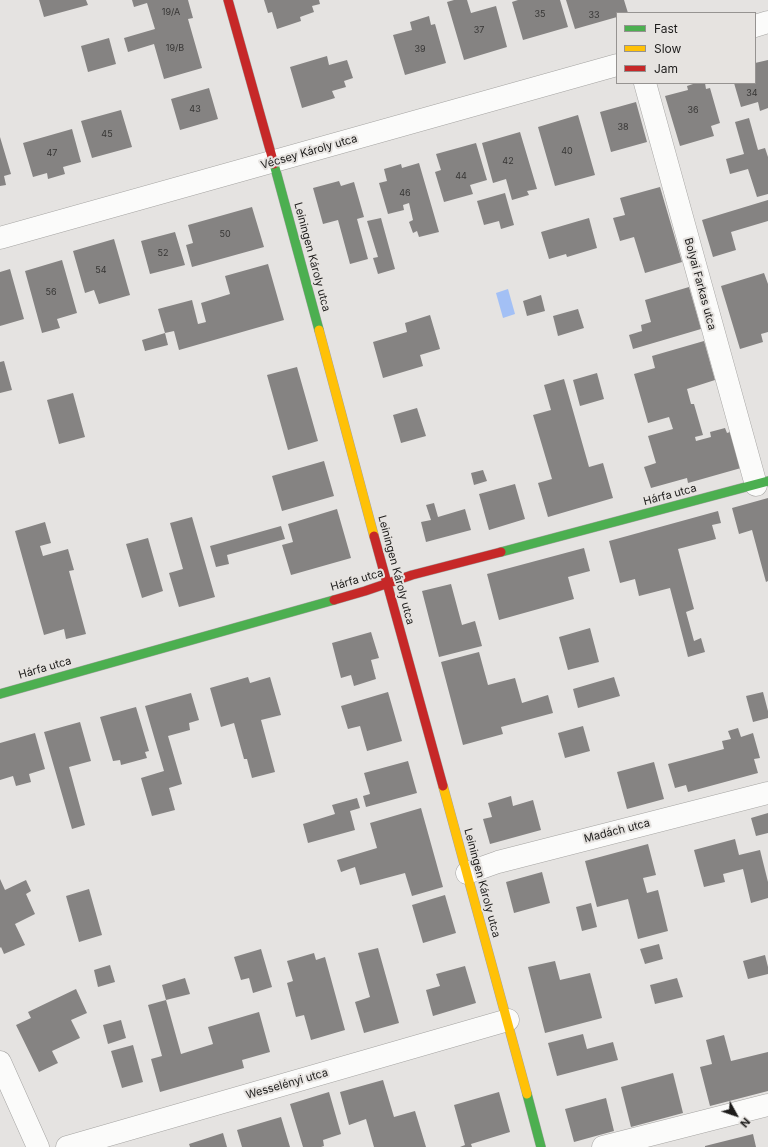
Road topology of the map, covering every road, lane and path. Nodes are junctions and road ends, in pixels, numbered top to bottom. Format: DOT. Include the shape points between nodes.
graph roads {
  1 [pos="228,0"];
  2 [pos="768,22"];
  3 [pos="756,26"];
  4 [pos="616,65"];
  5 [pos="645,84"];
  6 [pos="274,162"];
  7 [pos="0,238"];
  8 [pos="762,483"];
  9 [pos="387,584"];
  10 [pos="0,694"];
  11 [pos="768,793"];
  12 [pos="467,873"];
  13 [pos="508,1020"];
  14 [pos="0,1062"];
  15 [pos="768,1105"];
  16 [pos="38,1147"];
  17 [pos="67,1147"];
  18 [pos="541,1147"];
  19 [pos="603,1147"];
  1 -- 6 [label="street, Leiningen Károly utca"];
  2 -- 3 [label="street"];
  4 -- 6 [label="street, Vécsey Károly utca"];
  5 -- 8 [label="street, Bolyai Farkas utca"];
  6 -- 7 [label="street, Vécsey Károly utca"];
  6 -- 9 [label="street, Leiningen Károly utca"];
  8 -- 9 [label="street, Hárfa utca" via="412,575"];
  9 -- 10 [label="street, Hárfa utca"];
  9 -- 12 [label="street, Leiningen Károly utca"];
  11 -- 12 [label="street, Madách utca" via="498,862"];
  12 -- 13 [label="street, Leiningen Károly utca"];
  13 -- 17 [label="street, Wesselényi utca"];
  13 -- 18 [label="street, Leiningen Károly utca"];
  14 -- 16 [label="street"];
  15 -- 19 [label="street"];
}
